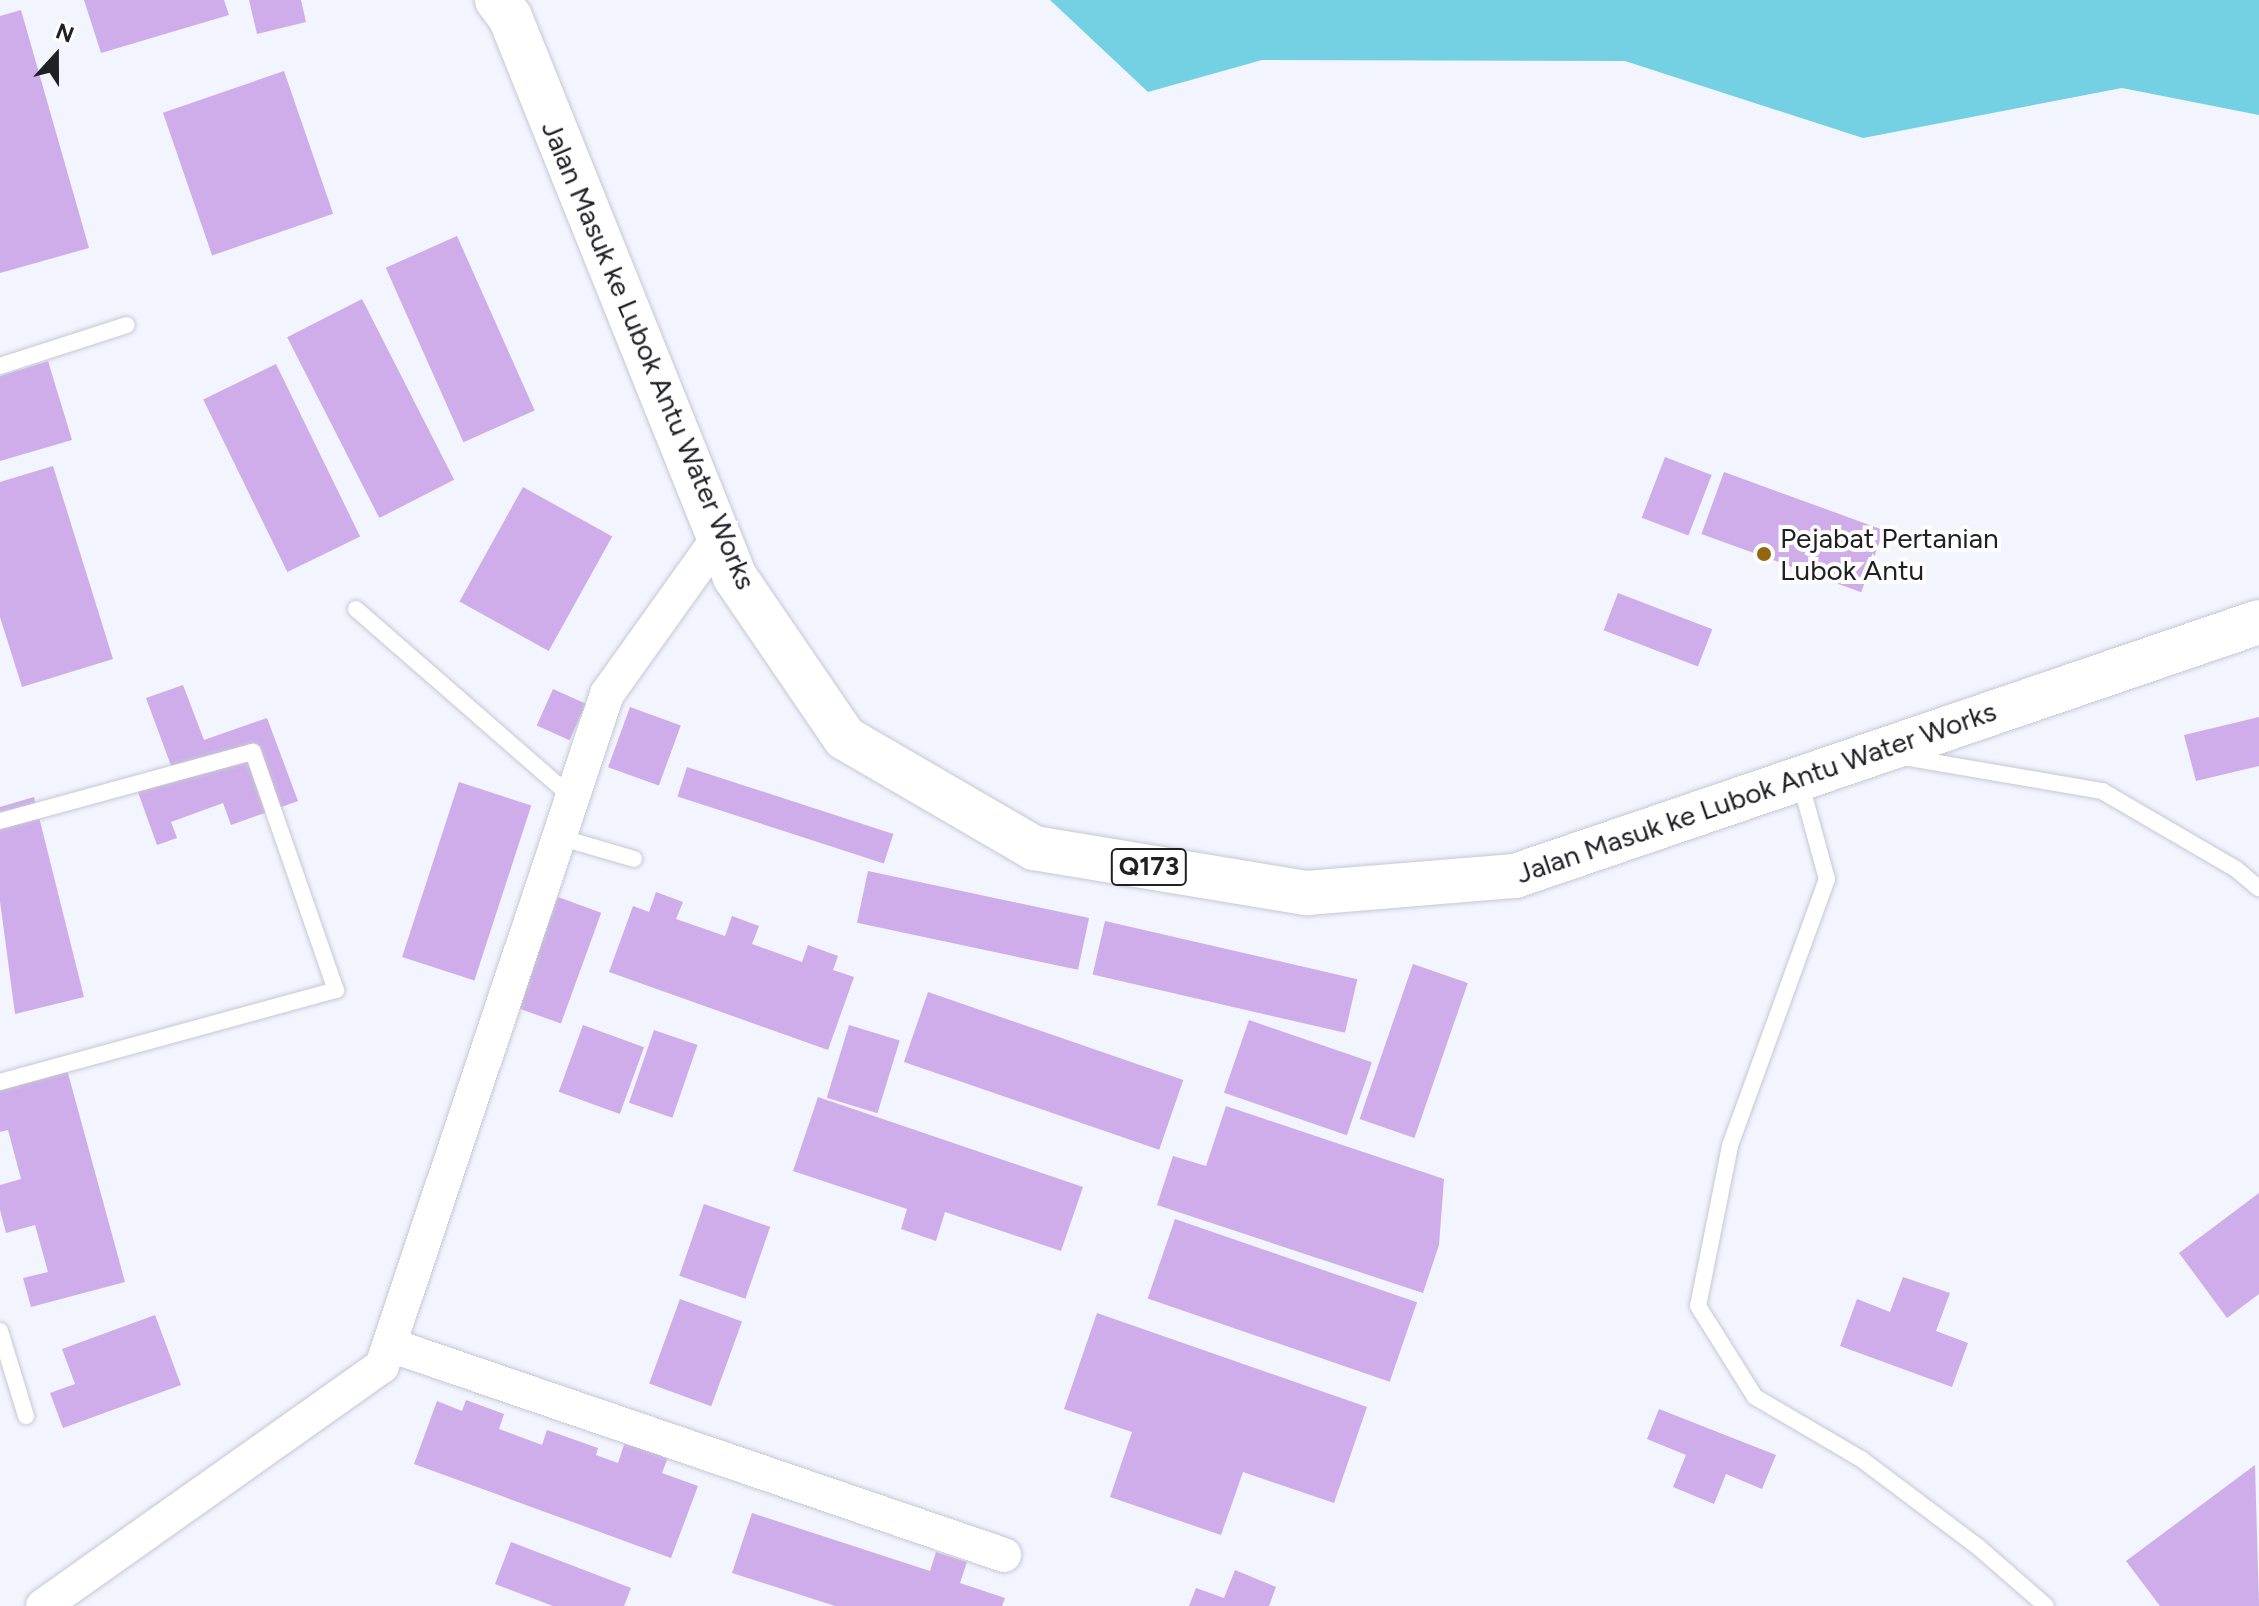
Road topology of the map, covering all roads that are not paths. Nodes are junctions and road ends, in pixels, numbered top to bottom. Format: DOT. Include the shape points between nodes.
graph roads {
  1 [pos="497,0"];
  2 [pos="127,325"];
  3 [pos="0,366"];
  4 [pos="719,537"];
  5 [pos="356,609"];
  6 [pos="2259,622"];
  7 [pos="1878,752"];
  8 [pos="1800,779"];
  9 [pos="573,798"];
  10 [pos="0,821"];
  11 [pos="559,837"];
  12 [pos="634,859"];
  13 [pos="2259,888"];
  14 [pos="0,1082"];
  15 [pos="0,1331"];
  16 [pos="390,1345"];
  17 [pos="26,1416"];
  18 [pos="1004,1555"];
  19 [pos="43,1606"];
  20 [pos="2046,1606"];
  1 -- 4 [label="main road, Jalan Masuk ke Lubok Antu Water Works / Q173" via="510,17"];
  2 -- 3 [label="lane"];
  4 -- 8 [label="main road, Jalan Masuk ke Lubok Antu Water Works / Q173" via="735,577 845,738 1034,848 1307,893 1515,876"];
  4 -- 9 [label="street" via="607,694"];
  5 -- 9 [label="lane"];
  6 -- 7 [label="main road, Jalan Masuk ke Lubok Antu Water Works / Q173"];
  7 -- 8 [label="main road, Jalan Masuk ke Lubok Antu Water Works / Q173"];
  7 -- 13 [label="lane" via="2102,791 2236,869"];
  8 -- 20 [label="lane" via="1827,879 1730,1146 1698,1306 1755,1397 1861,1459 1977,1546"];
  9 -- 11 [label="street"];
  10 -- 14 [label="lane" via="253,752 336,990"];
  11 -- 12 [label="lane"];
  11 -- 16 [label="street"];
  15 -- 17 [label="lane"];
  16 -- 18 [label="street"];
  16 -- 19 [label="street" via="382,1366"];
}
